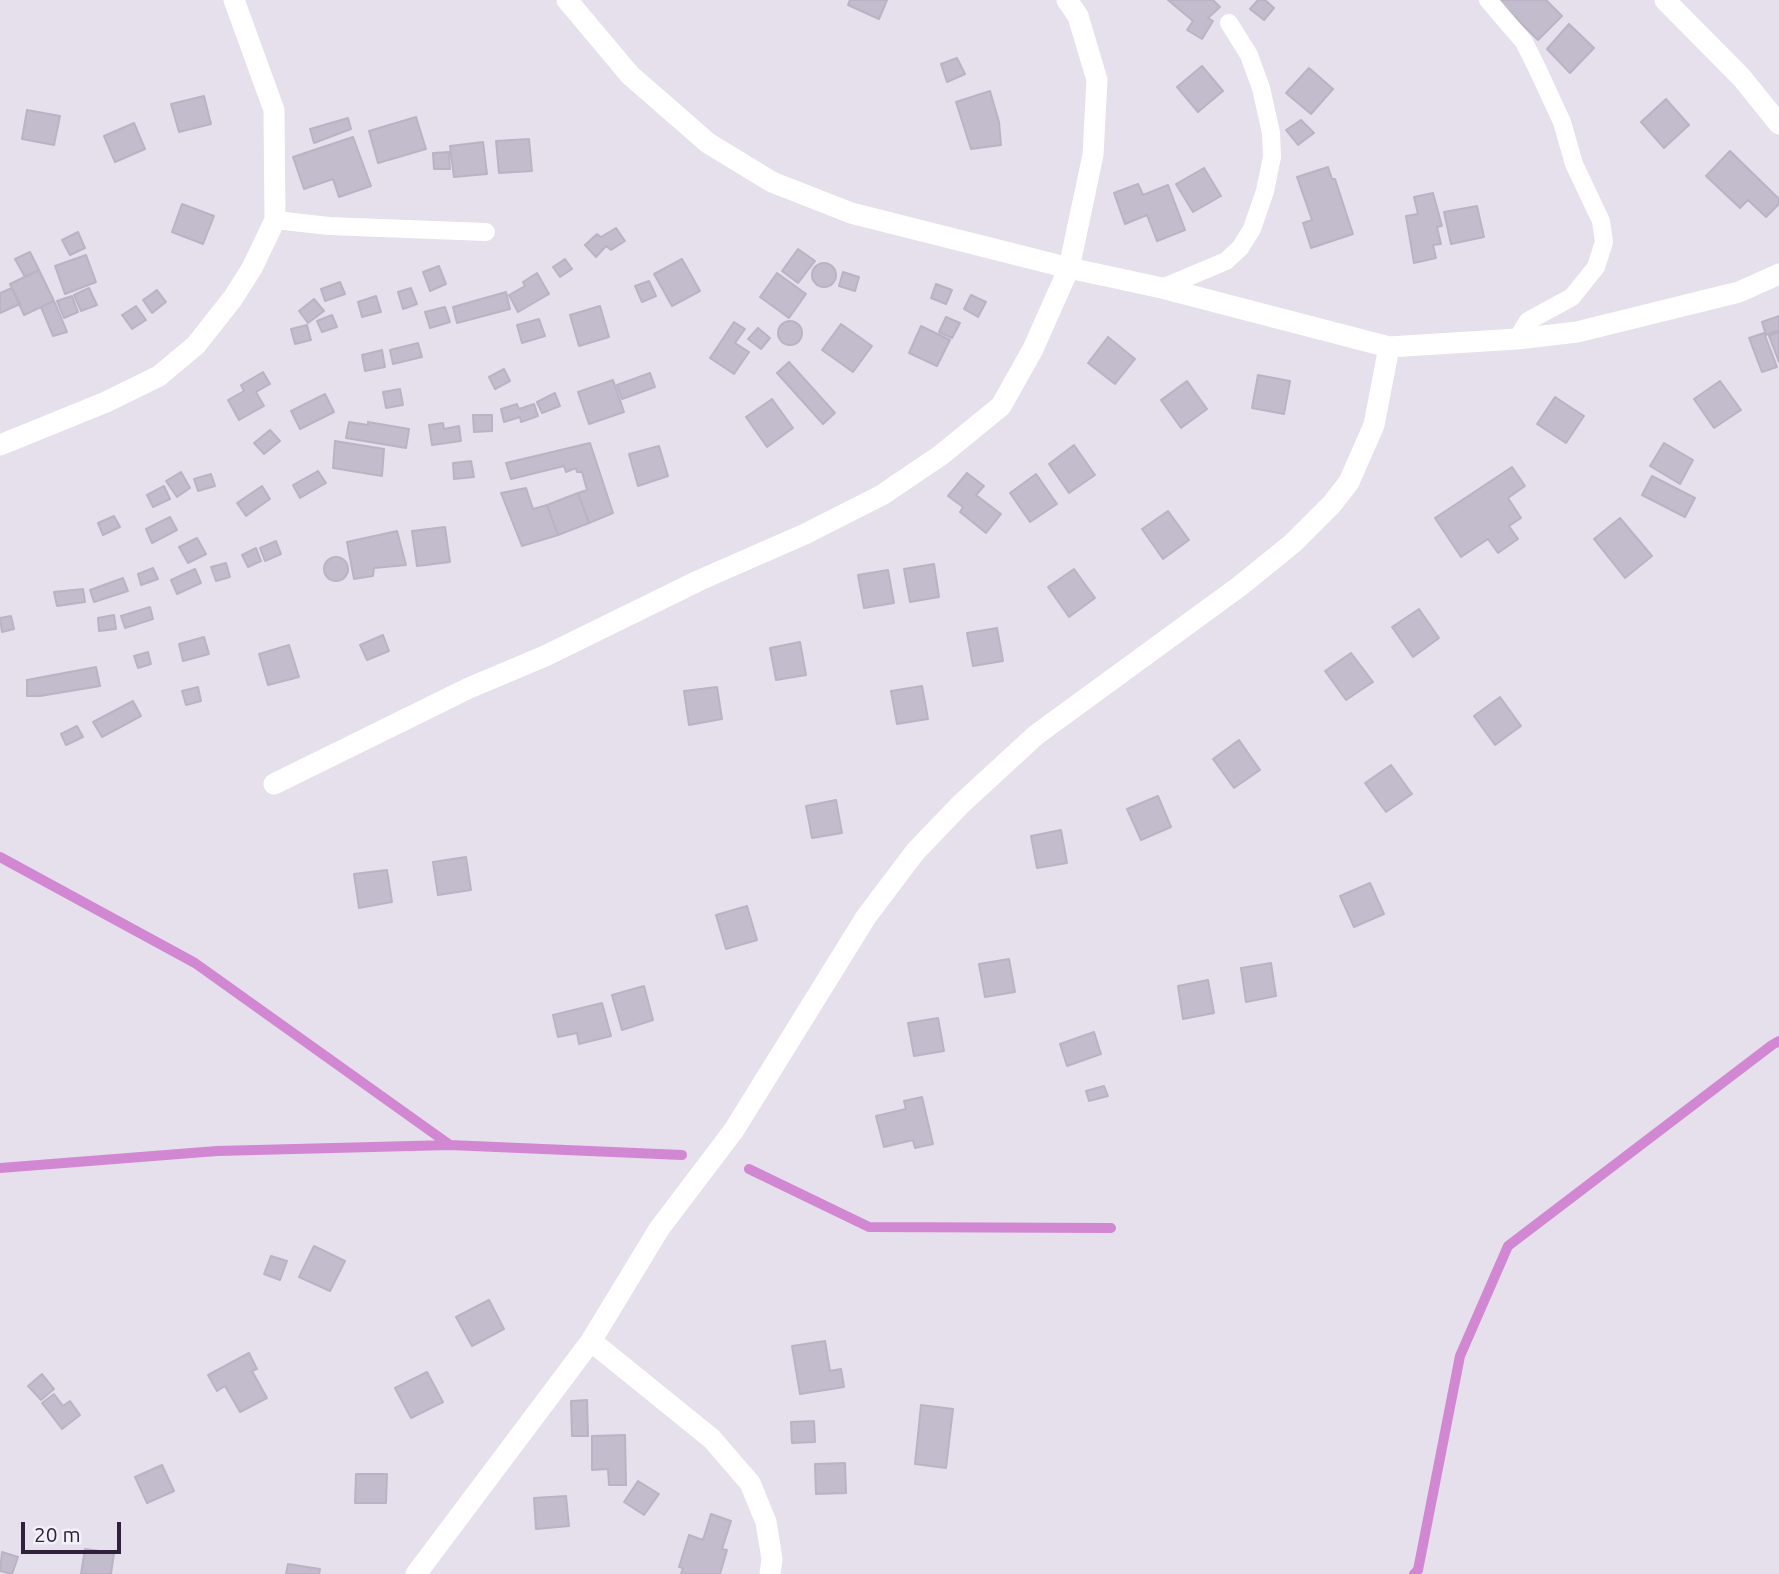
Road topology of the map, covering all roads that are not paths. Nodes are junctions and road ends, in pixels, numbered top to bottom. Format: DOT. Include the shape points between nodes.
graph roads {
  1 [pos="234,0"];
  2 [pos="567,0"];
  3 [pos="1067,0"];
  4 [pos="1488,0"];
  5 [pos="1665,0"];
  6 [pos="1229,23"];
  7 [pos="1779,124"];
  8 [pos="275,220"];
  9 [pos="486,232"];
  10 [pos="1069,268"];
  11 [pos="1779,274"];
  12 [pos="1162,288"];
  13 [pos="1517,339"];
  14 [pos="1389,347"];
  15 [pos="0,445"];
  16 [pos="274,784"];
  17 [pos="591,1340"];
  18 [pos="416,1574"];
  19 [pos="770,1574"];
  1 -- 8 [label="street" via="275,110"];
  2 -- 10 [label="street" via="630,75 708,143 772,182 852,213"];
  3 -- 10 [label="street" via="1078,16 1097,80 1093,155"];
  4 -- 13 [label="lane" via="1524,42 1537,68 1601,222 1604,242 1597,267 1572,297 1528,321"];
  5 -- 7 [label="street"];
  6 -- 12 [label="lane" via="1249,55 1271,133 1272,158 1265,191 1240,248 1226,261"];
  8 -- 9 [label="lane" via="405,231"];
  8 -- 15 [label="street" via="233,298 196,345 159,376"];
  10 -- 12 [label="street"];
  10 -- 16 [label="street" via="1033,349 1001,405 941,455 882,495"];
  11 -- 13 [label="street" via="1739,292 1577,332"];
  12 -- 14 [label="street"];
  13 -- 14 [label="street"];
  14 -- 17 [label="street" via="1374,425 1349,482 1332,505 1240,586 1036,735 915,852 866,917 734,1129 659,1229"];
  17 -- 18 [label="street"];
  17 -- 19 [label="street" via="712,1439 750,1483 765,1522"];
}
